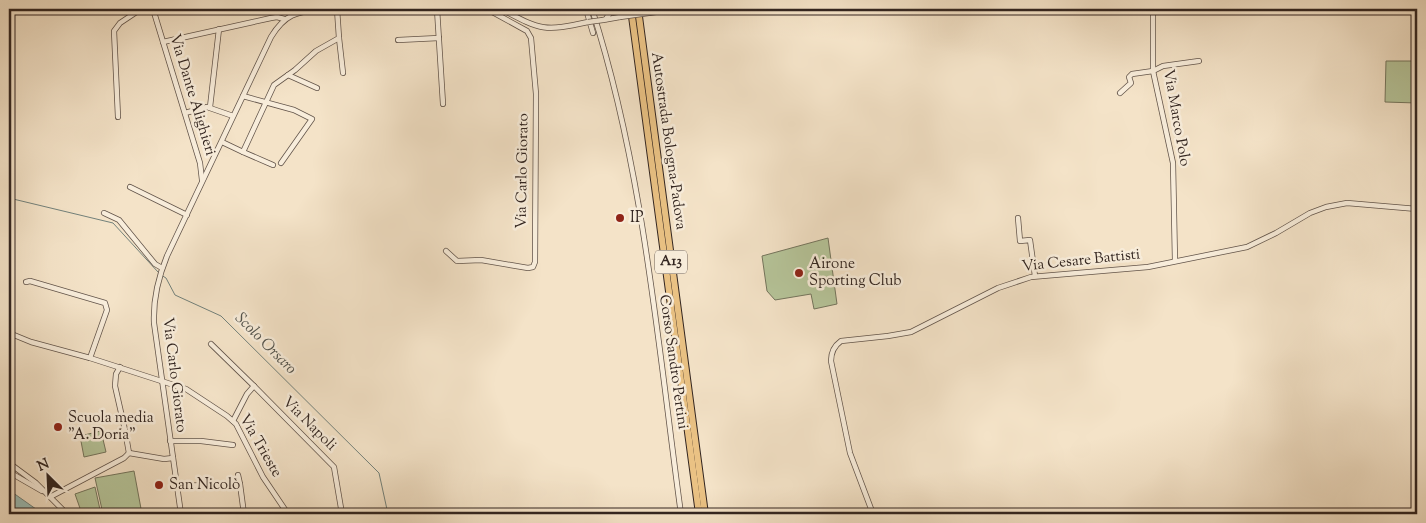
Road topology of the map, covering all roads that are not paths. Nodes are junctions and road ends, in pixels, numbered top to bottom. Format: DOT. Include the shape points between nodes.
graph roads {
  1 [pos="141,9"];
  2 [pos="322,9"];
  3 [pos="337,9"];
  4 [pos="438,9"];
  5 [pos="487,9"];
  6 [pos="501,9"];
  7 [pos="586,9"];
  8 [pos="592,9"];
  9 [pos="612,9"];
  10 [pos="631,9"];
  11 [pos="638,9"];
  12 [pos="670,9"];
  13 [pos="1153,9"];
  14 [pos="153,10"];
  15 [pos="284,19"];
  16 [pos="604,19"];
  17 [pos="219,29"];
  18 [pos="594,33"];
  19 [pos="339,38"];
  20 [pos="439,38"];
  21 [pos="398,40"];
  22 [pos="163,42"];
  23 [pos="1200,60"];
  24 [pos="1154,71"];
  25 [pos="342,74"];
  26 [pos="288,75"];
  27 [pos="317,88"];
  28 [pos="1120,93"];
  29 [pos="243,96"];
  30 [pos="266,102"];
  31 [pos="443,104"];
  32 [pos="210,107"];
  33 [pos="185,114"];
  34 [pos="233,116"];
  35 [pos="118,117"];
  36 [pos="222,142"];
  37 [pos="243,152"];
  38 [pos="200,163"];
  39 [pos="281,163"];
  40 [pos="212,164"];
  41 [pos="273,165"];
  42 [pos="202,172"];
  43 [pos="130,187"];
  44 [pos="200,188"];
  45 [pos="1417,209"];
  46 [pos="104,213"];
  47 [pos="186,215"];
  48 [pos="1018,218"];
  49 [pos="446,250"];
  50 [pos="1175,261"];
  51 [pos="162,269"];
  52 [pos="1035,276"];
  53 [pos="26,282"];
  54 [pos="9,333"];
  55 [pos="211,344"];
  56 [pos="90,358"];
  57 [pos="120,367"];
  58 [pos="162,384"];
  59 [pos="254,386"];
  60 [pos="233,420"];
  61 [pos="170,441"];
  62 [pos="233,445"];
  63 [pos="129,453"];
  64 [pos="173,458"];
  65 [pos="9,464"];
  66 [pos="9,472"];
  67 [pos="238,475"];
  68 [pos="240,484"];
  69 [pos="177,486"];
  70 [pos="65,489"];
  71 [pos="45,492"];
  72 [pos="50,497"];
  73 [pos="54,501"];
  74 [pos="67,514"];
  75 [pos="181,514"];
  76 [pos="244,514"];
  77 [pos="288,514"];
  78 [pos="342,514"];
  79 [pos="681,514"];
  80 [pos="699,514"];
  81 [pos="705,514"];
  82 [pos="873,514"];
  1 -- 35 [label="street" via="114,31"];
  2 -- 15 [label="street" via="298,12"];
  3 -- 19 [label="street"];
  4 -- 20 [label="street"];
  5 -- 49 [label="street, Via Carlo Giorato" via="527,31 531,38 536,94 535,262 528,268 481,260 460,262"];
  6 -- 16 [label="street, bridge" via="545,29"];
  7 -- 18 [label="street"];
  8 -- 79 [label="street, Corso Sandro Pertini" via="613,84 634,183"];
  9 -- 16 [label="street"];
  10 -- 80 [label="highway, Autostrada Bologna-Padova / A13"];
  11 -- 81 [label="highway, Autostrada Bologna-Padova / A13"];
  12 -- 16 [label="street, bridge"];
  13 -- 24 [label="street, Via Marco Polo"];
  14 -- 22 [label="street, Via Dante Alighieri"];
  15 -- 17 [label="street" via="277,16"];
  15 -- 29 [label="street, Via Carlo Giorato" via="271,37"];
  17 -- 22 [label="street"];
  17 -- 32 [label="street"];
  19 -- 25 [label="street"];
  19 -- 26 [label="street" via="316,51"];
  20 -- 21 [label="street"];
  20 -- 31 [label="street"];
  22 -- 33 [label="street, Via Dante Alighieri"];
  23 -- 24 [label="street" via="1163,66"];
  24 -- 28 [label="street" via="1132,74 1129,77 1131,83"];
  24 -- 50 [label="street, Via Marco Polo" via="1173,163"];
  26 -- 27 [label="street"];
  26 -- 30 [label="street" via="274,84"];
  29 -- 30 [label="street"];
  29 -- 34 [label="street, Via Carlo Giorato"];
  30 -- 37 [label="street"];
  30 -- 39 [label="street" via="312,119"];
  32 -- 33 [label="street"];
  32 -- 34 [label="street"];
  33 -- 38 [label="street, Via Dante Alighieri"];
  34 -- 36 [label="street, Via Carlo Giorato"];
  36 -- 37 [label="street"];
  36 -- 40 [label="street, Via Carlo Giorato"];
  37 -- 41 [label="street"];
  38 -- 40 [label="street" via="205,166"];
  38 -- 42 [label="street, Via Dante Alighieri"];
  40 -- 42 [label="street, Via Carlo Giorato"];
  40 -- 44 [label="street, Via Carlo Giorato"];
  42 -- 44 [label="street, Via Dante Alighieri"];
  43 -- 47 [label="street"];
  44 -- 47 [label="street, Via Carlo Giorato"];
  45 -- 50 [label="street, Via Cesare Battisti" via="1372,204 1336,205 1310,212 1276,234 1247,247"];
  46 -- 51 [label="street" via="119,220"];
  47 -- 51 [label="street, Via Carlo Giorato"];
  48 -- 52 [label="street" via="1020,241 1030,240"];
  50 -- 52 [label="street, Via Cesare Battisti" via="1115,271"];
  51 -- 58 [label="street, Via Carlo Giorato" via="154,299"];
  52 -- 82 [label="street, Via Cesare Battisti" via="998,288 911,332 836,344 831,361 847,440"];
  53 -- 56 [label="street" via="106,304 107,310"];
  54 -- 56 [label="street"];
  55 -- 59 [label="street, Via Napoli"];
  56 -- 57 [label="street"];
  57 -- 58 [label="street"];
  57 -- 63 [label="street" via="115,386"];
  58 -- 60 [label="street, Via Trieste" via="176,385"];
  58 -- 61 [label="street, Via Carlo Giorato"];
  59 -- 60 [label="street"];
  59 -- 78 [label="street, Via Napoli" via="334,467"];
  60 -- 77 [label="street, Via Trieste" via="263,478"];
  61 -- 62 [label="street"];
  61 -- 64 [label="street, Via Carlo Giorato"];
  63 -- 64 [label="street"];
  63 -- 70 [label="street"];
  64 -- 69 [label="street, Via Carlo Giorato"];
  65 -- 71 [label="street"];
  66 -- 71 [label="street"];
  67 -- 68 [label="street"];
  68 -- 69 [label="street"];
  68 -- 76 [label="street"];
  69 -- 75 [label="street, Via Carlo Giorato"];
  70 -- 72 [label="street"];
  70 -- 73 [label="street"];
  71 -- 72 [label="street"];
  72 -- 73 [label="street"];
  73 -- 74 [label="street"];
}
